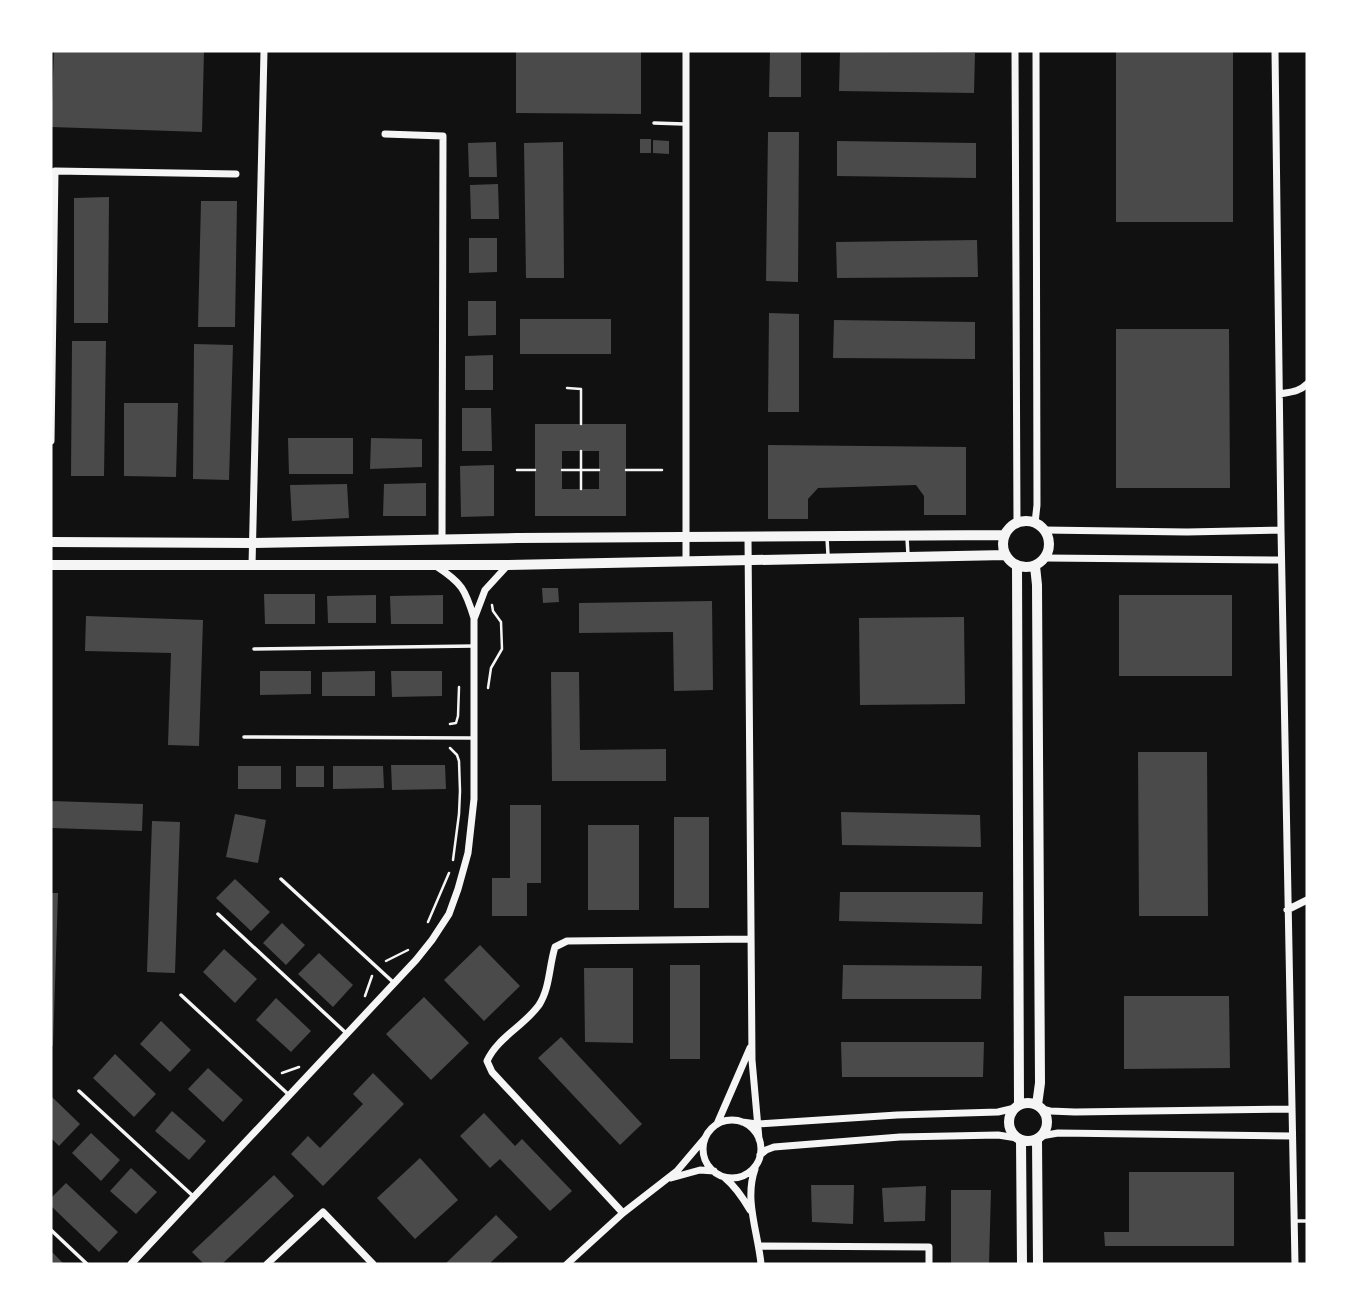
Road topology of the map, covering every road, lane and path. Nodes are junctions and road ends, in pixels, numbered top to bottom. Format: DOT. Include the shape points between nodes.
graph roads {
  1 [pos="264,51"];
  2 [pos="686,51"];
  3 [pos="1015,51"];
  4 [pos="1036,51"];
  5 [pos="1275,51"];
  6 [pos="654,123"];
  7 [pos="686,125"];
  8 [pos="385,134"];
  9 [pos="236,174"];
  10 [pos="1307,384"];
  11 [pos="567,388"];
  12 [pos="1280,394"];
  13 [pos="581,424"];
  14 [pos="51,441"];
  15 [pos="581,451"];
  16 [pos="517,470"];
  17 [pos="535,470"];
  18 [pos="562,470"];
  19 [pos="581,470"];
  20 [pos="600,470"];
  21 [pos="626,470"];
  22 [pos="662,470"];
  23 [pos="581,489"];
  24 [pos="1017,523"];
  25 [pos="1039,527"];
  26 [pos="1281,530"];
  27 [pos="1005,535"];
  28 [pos="827,536"];
  29 [pos="907,536"];
  30 [pos="686,537"];
  31 [pos="748,537"];
  32 [pos="442,540"];
  33 [pos="51,542"];
  34 [pos="252,542"];
  35 [pos="1006,555"];
  36 [pos="908,557"];
  37 [pos="828,558"];
  38 [pos="1044,558"];
  39 [pos="748,560"];
  40 [pos="1281,560"];
  41 [pos="686,561"];
  42 [pos="51,565"];
  43 [pos="508,565"];
  44 [pos="1017,565"];
  45 [pos="251,566"];
  46 [pos="436,566"];
  47 [pos="1035,566"];
  48 [pos="492,602"];
  49 [pos="474,619"];
  50 [pos="474,646"];
  51 [pos="254,649"];
  52 [pos="459,687"];
  53 [pos="488,688"];
  54 [pos="450,724"];
  55 [pos="244,737"];
  56 [pos="473,738"];
  57 [pos="450,748"];
  58 [pos="452,862"];
  59 [pos="449,872"];
  60 [pos="281,879"];
  61 [pos="1307,900"];
  62 [pos="1287,910"];
  63 [pos="218,914"];
  64 [pos="426,927"];
  65 [pos="751,939"];
  66 [pos="414,942"];
  67 [pos="379,968"];
  68 [pos="395,984"];
  69 [pos="181,995"];
  70 [pos="365,997"];
  71 [pos="348,1034"];
  72 [pos="752,1045"];
  73 [pos="303,1064"];
  74 [pos="273,1080"];
  75 [pos="79,1091"];
  76 [pos="290,1096"];
  77 [pos="1017,1106"];
  78 [pos="1040,1107"];
  79 [pos="1291,1108"];
  80 [pos="757,1113"];
  81 [pos="742,1122"];
  82 [pos="768,1123"];
  83 [pos="757,1124"];
  84 [pos="717,1125"];
  85 [pos="1292,1136"];
  86 [pos="705,1138"];
  87 [pos="1039,1138"];
  88 [pos="759,1139"];
  89 [pos="1019,1139"];
  90 [pos="759,1159"];
  91 [pos="714,1171"];
  92 [pos="723,1176"];
  93 [pos="664,1180"];
  94 [pos="194,1197"];
  95 [pos="623,1213"];
  96 [pos="752,1213"];
  97 [pos="1294,1221"];
  98 [pos="1307,1221"];
  99 [pos="51,1230"];
  100 [pos="759,1246"];
  101 [pos="87,1264"];
  102 [pos="131,1264"];
  103 [pos="267,1264"];
  104 [pos="373,1264"];
  105 [pos="567,1264"];
  106 [pos="761,1264"];
  107 [pos="929,1264"];
  108 [pos="1021,1264"];
  109 [pos="1038,1264"];
  110 [pos="1295,1264"];
  1 -- 34 [label="street"];
  2 -- 7 [label="street"];
  3 -- 24 [label="street"];
  4 -- 25 [label="street"];
  5 -- 12 [label="street"];
  6 -- 7 [label="lane"];
  7 -- 30 [label="street"];
  8 -- 32 [label="street" via="443,136"];
  9 -- 14 [label="street" via="55,172"];
  10 -- 12 [label="street"];
  11 -- 13 [label="path" via="581,389"];
  12 -- 26 [label="street"];
  15 -- 19 [label="path"];
  16 -- 17 [label="path"];
  18 -- 19 [label="path"];
  19 -- 20 [label="path"];
  19 -- 23 [label="path"];
  21 -- 22 [label="path"];
  24 -- 25 [label="main road"];
  24 -- 27 [label="main road"];
  25 -- 26 [label="street"];
  25 -- 38 [label="main road" via="1048,536"];
  26 -- 40 [label="street"];
  27 -- 29 [label="main road"];
  27 -- 35 [label="main road"];
  28 -- 29 [label="main road"];
  28 -- 31 [label="main road"];
  28 -- 37 [label="lane"];
  29 -- 36 [label="lane"];
  30 -- 31 [label="main road"];
  30 -- 32 [label="main road"];
  30 -- 41 [label="street"];
  31 -- 39 [label="street"];
  32 -- 34 [label="main road"];
  33 -- 34 [label="main road"];
  34 -- 45 [label="street"];
  35 -- 36 [label="main road"];
  35 -- 44 [label="main road"];
  36 -- 37 [label="main road"];
  37 -- 39 [label="main road"];
  38 -- 40 [label="street"];
  38 -- 47 [label="main road"];
  39 -- 41 [label="main road"];
  39 -- 65 [label="street"];
  40 -- 62 [label="street"];
  41 -- 43 [label="main road"];
  42 -- 45 [label="main road"];
  43 -- 46 [label="main road"];
  43 -- 49 [label="street" via="485,590"];
  44 -- 47 [label="main road"];
  44 -- 77 [label="main road"];
  45 -- 46 [label="main road"];
  46 -- 49 [label="street" via="461,586"];
  47 -- 78 [label="main road"];
  48 -- 53 [label="path" via="501,622 502,649 491,668"];
  49 -- 50 [label="street"];
  50 -- 51 [label="lane"];
  50 -- 56 [label="street"];
  52 -- 54 [label="path" via="458,716 456,723"];
  55 -- 56 [label="lane"];
  56 -- 68 [label="street" via="471,834 458,889 432,940"];
  57 -- 58 [label="path" via="459,761 460,791"];
  59 -- 64 [label="path"];
  60 -- 67 [label="lane"];
  61 -- 62 [label="street"];
  62 -- 79 [label="street"];
  63 -- 71 [label="lane"];
  65 -- 72 [label="street"];
  65 -- 95 [label="street" via="561,943 555,947 539,1005 491,1052 487,1061 492,1072"];
  66 -- 67 [label="path"];
  67 -- 68 [label="lane"];
  67 -- 70 [label="path"];
  68 -- 71 [label="street"];
  69 -- 74 [label="lane"];
  71 -- 76 [label="street"];
  72 -- 80 [label="street"];
  72 -- 84 [label="street"];
  73 -- 74 [label="path"];
  74 -- 76 [label="lane"];
  75 -- 94 [label="lane"];
  76 -- 94 [label="street"];
  77 -- 78 [label="main road"];
  77 -- 82 [label="street" via="998,1112"];
  77 -- 89 [label="main road" via="1008,1124"];
  78 -- 79 [label="street" via="1075,1112"];
  78 -- 87 [label="main road" via="1047,1120"];
  79 -- 85 [label="street"];
  80 -- 82 [label="street"];
  80 -- 83 [label="street"];
  81 -- 83 [label="street"];
  81 -- 84 [label="street"];
  81 -- 88 [label="street"];
  82 -- 83 [label="street"];
  83 -- 88 [label="street"];
  84 -- 86 [label="street"];
  85 -- 87 [label="street" via="1058,1133"];
  85 -- 97 [label="street"];
  86 -- 91 [label="street" via="704,1156"];
  86 -- 93 [label="street"];
  87 -- 89 [label="main road"];
  87 -- 109 [label="main road"];
  88 -- 90 [label="street"];
  89 -- 90 [label="street" via="998,1135 900,1137 774,1147"];
  89 -- 108 [label="main road"];
  90 -- 92 [label="street" via="743,1176"];
  90 -- 96 [label="street" via="752,1179"];
  91 -- 92 [label="street"];
  91 -- 93 [label="street"];
  92 -- 96 [label="street"];
  93 -- 95 [label="street"];
  94 -- 102 [label="street"];
  95 -- 105 [label="street"];
  96 -- 100 [label="street"];
  97 -- 98 [label="lane"];
  97 -- 110 [label="street"];
  99 -- 101 [label="lane"];
  100 -- 106 [label="street"];
  100 -- 107 [label="street" via="929,1247"];
  103 -- 104 [label="street" via="323,1212"];
}
